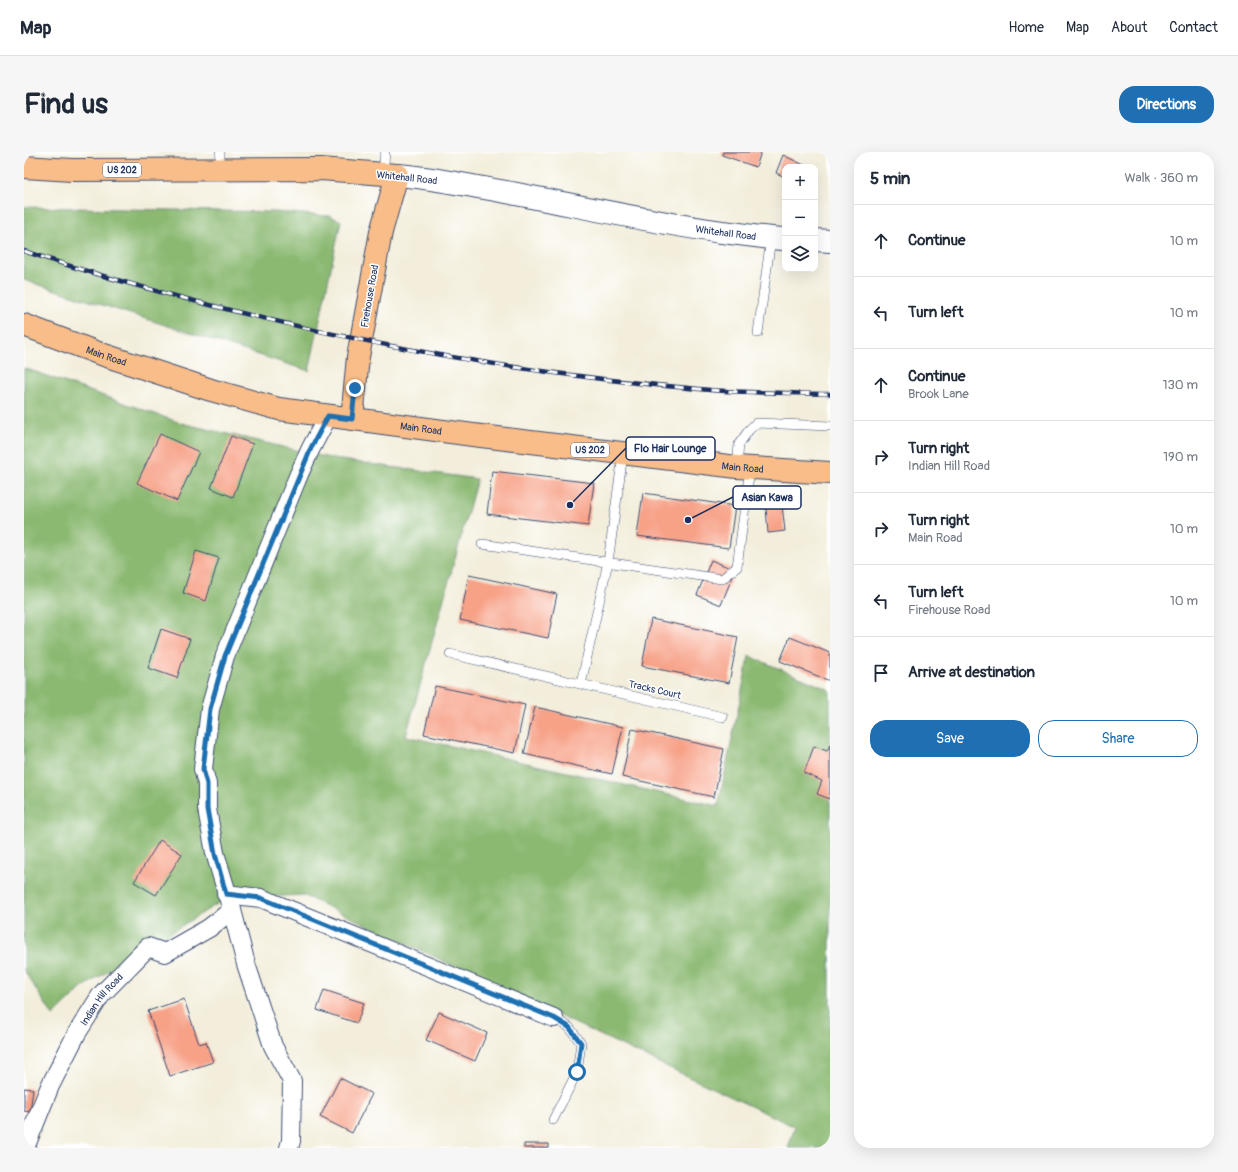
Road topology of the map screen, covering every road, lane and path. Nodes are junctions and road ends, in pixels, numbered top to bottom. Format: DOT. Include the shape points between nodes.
graph roads {
  1 [pos="384,152"];
  2 [pos="220,161"];
  3 [pos="24,167"];
  4 [pos="390,174"];
  5 [pos="778,238"];
  6 [pos="818,240"];
  7 [pos="830,241"];
  8 [pos="24,325"];
  9 [pos="758,333"];
  10 [pos="328,416"];
  11 [pos="352,419"];
  12 [pos="830,426"];
  13 [pos="623,454"];
  14 [pos="744,467"];
  15 [pos="830,472"];
  16 [pos="482,544"];
  17 [pos="608,562"];
  18 [pos="450,654"];
  19 [pos="581,684"];
  20 [pos="724,717"];
  21 [pos="229,902"];
  22 [pos="554,1018"];
  23 [pos="553,1120"];
  24 [pos="290,1144"];
  25 [pos="25,1148"];
  1 -- 4 [label="lane"];
  2 -- 3 [label="main road, Whitehall Road / US 202" via="72,170"];
  2 -- 4 [label="main road, Whitehall Road / US 202"];
  4 -- 5 [label="street, Whitehall Road" via="448,181 682,226"];
  4 -- 11 [label="main road, Firehouse Road" via="358,357"];
  5 -- 9 [label="lane"];
  6 -- 7 [label="street"];
  8 -- 10 [label="main road, Main Road" via="98,353 211,390 279,409"];
  10 -- 11 [label="main road, Main Road"];
  10 -- 21 [label="street" via="299,474 225,656 210,709 203,769 215,854"];
  11 -- 13 [label="main road, Main Road / US 202"];
  12 -- 14 [label="lane" via="756,422 739,444"];
  13 -- 14 [label="main road, Main Road / US 202"];
  13 -- 17 [label="lane"];
  14 -- 15 [label="main road, Main Road / US 202"];
  14 -- 17 [label="lane" via="737,567 722,579"];
  16 -- 17 [label="lane"];
  17 -- 19 [label="lane"];
  18 -- 19 [label="lane, Tracks Court"];
  19 -- 20 [label="lane, Tracks Court"];
  21 -- 22 [label="street" via="261,898"];
  21 -- 24 [label="street" via="273,1046 292,1081"];
  21 -- 25 [label="street, Indian Hill Road" via="209,928 165,953 148,947 101,995 77,1033 50,1086"];
  22 -- 23 [label="lane" via="569,1027 581,1043 577,1072"];
}
